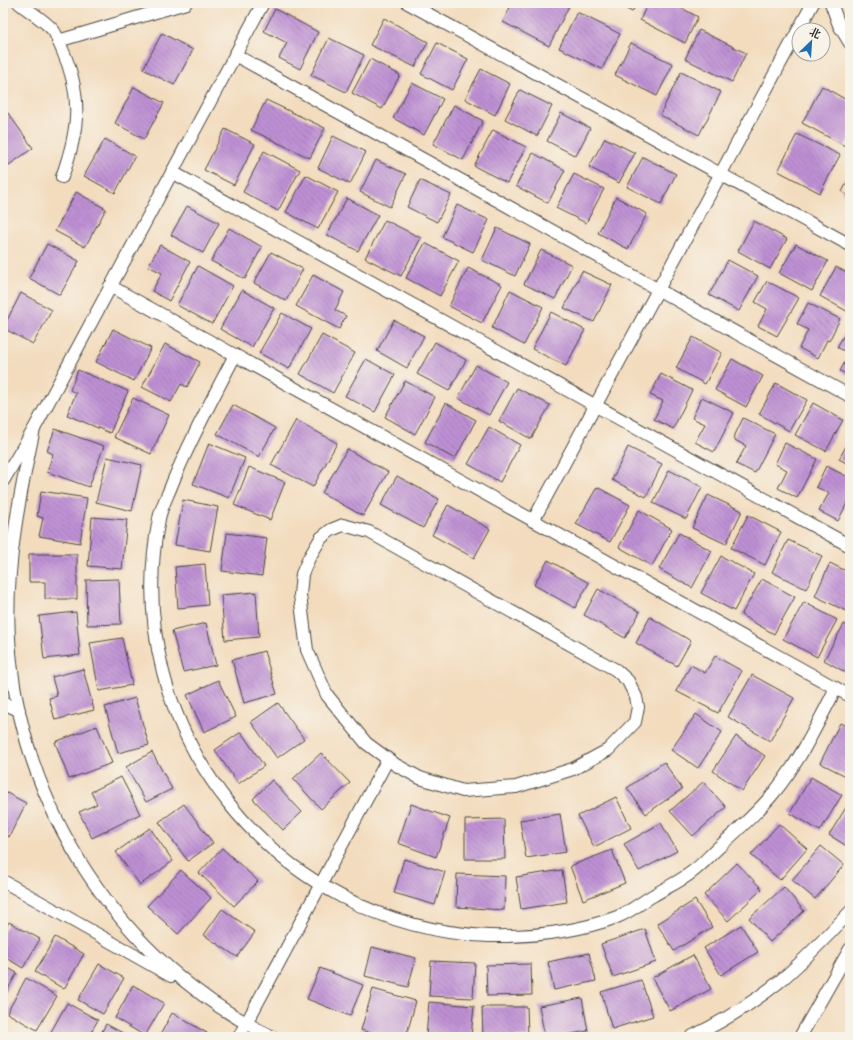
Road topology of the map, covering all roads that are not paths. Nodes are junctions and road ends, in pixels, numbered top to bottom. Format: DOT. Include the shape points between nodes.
graph roads {
  1 [pos="19,3"];
  2 [pos="186,3"];
  3 [pos="263,3"];
  4 [pos="408,3"];
  5 [pos="813,3"];
  6 [pos="831,3"];
  7 [pos="58,41"];
  8 [pos="850,43"];
  9 [pos="235,55"];
  10 [pos="172,172"];
  11 [pos="721,174"];
  12 [pos="62,177"];
  13 [pos="850,245"];
  14 [pos="110,286"];
  15 [pos="658,290"];
  16 [pos="235,356"];
  17 [pos="850,396"];
  18 [pos="595,405"];
  19 [pos="34,429"];
  20 [pos="3,481"];
  21 [pos="533,521"];
  22 [pos="8,542"];
  23 [pos="850,546"];
  24 [pos="836,688"];
  25 [pos="850,696"];
  26 [pos="3,703"];
  27 [pos="19,710"];
  28 [pos="388,759"];
  29 [pos="3,881"];
  30 [pos="321,885"];
  31 [pos="850,912"];
  32 [pos="850,949"];
  33 [pos="200,992"];
  34 [pos="247,1023"];
  35 [pos="239,1037"];
  36 [pos="273,1037"];
  37 [pos="691,1037"];
  38 [pos="800,1037"];
  1 -- 7 [label="lane" via="53,30"];
  2 -- 7 [label="lane"];
  3 -- 9 [label="lane"];
  4 -- 11 [label="lane"];
  5 -- 11 [label="lane"];
  6 -- 8 [label="lane" via="839,25"];
  7 -- 12 [label="lane" via="76,91 76,126"];
  9 -- 10 [label="lane"];
  9 -- 15 [label="lane"];
  10 -- 14 [label="lane"];
  10 -- 18 [label="lane"];
  11 -- 13 [label="lane"];
  11 -- 15 [label="lane"];
  14 -- 16 [label="lane"];
  14 -- 19 [label="lane"];
  15 -- 17 [label="lane"];
  15 -- 18 [label="lane"];
  16 -- 21 [label="lane"];
  16 -- 30 [label="lane" via="179,468 160,515 154,550 154,622 169,693 182,726 217,789 239,817 265,843"];
  18 -- 21 [label="lane"];
  18 -- 23 [label="lane"];
  19 -- 20 [label="lane"];
  19 -- 22 [label="lane"];
  21 -- 24 [label="lane"];
  22 -- 27 [label="lane" via="9,638"];
  24 -- 25 [label="lane"];
  24 -- 30 [label="lane" via="796,763 748,822 692,873 621,916 584,927 546,934 470,935 396,920 360,906"];
  26 -- 27 [label="lane"];
  27 -- 33 [label="lane" via="32,760 47,799 65,837 86,872 110,906 138,937 167,966"];
  28 -- 28 [label="lane" via="366,743 327,695 307,650 300,595 302,574 321,538 343,525 369,532 616,670 628,681 636,697 638,707 635,722 608,750 573,769 516,787 463,790 420,778"];
  28 -- 30 [label="lane"];
  29 -- 33 [label="lane"];
  30 -- 34 [label="lane"];
  31 -- 37 [label="lane" via="780,981 743,1008"];
  32 -- 38 [label="lane"];
  33 -- 34 [label="lane"];
  34 -- 35 [label="lane"];
  34 -- 36 [label="lane"];
}
